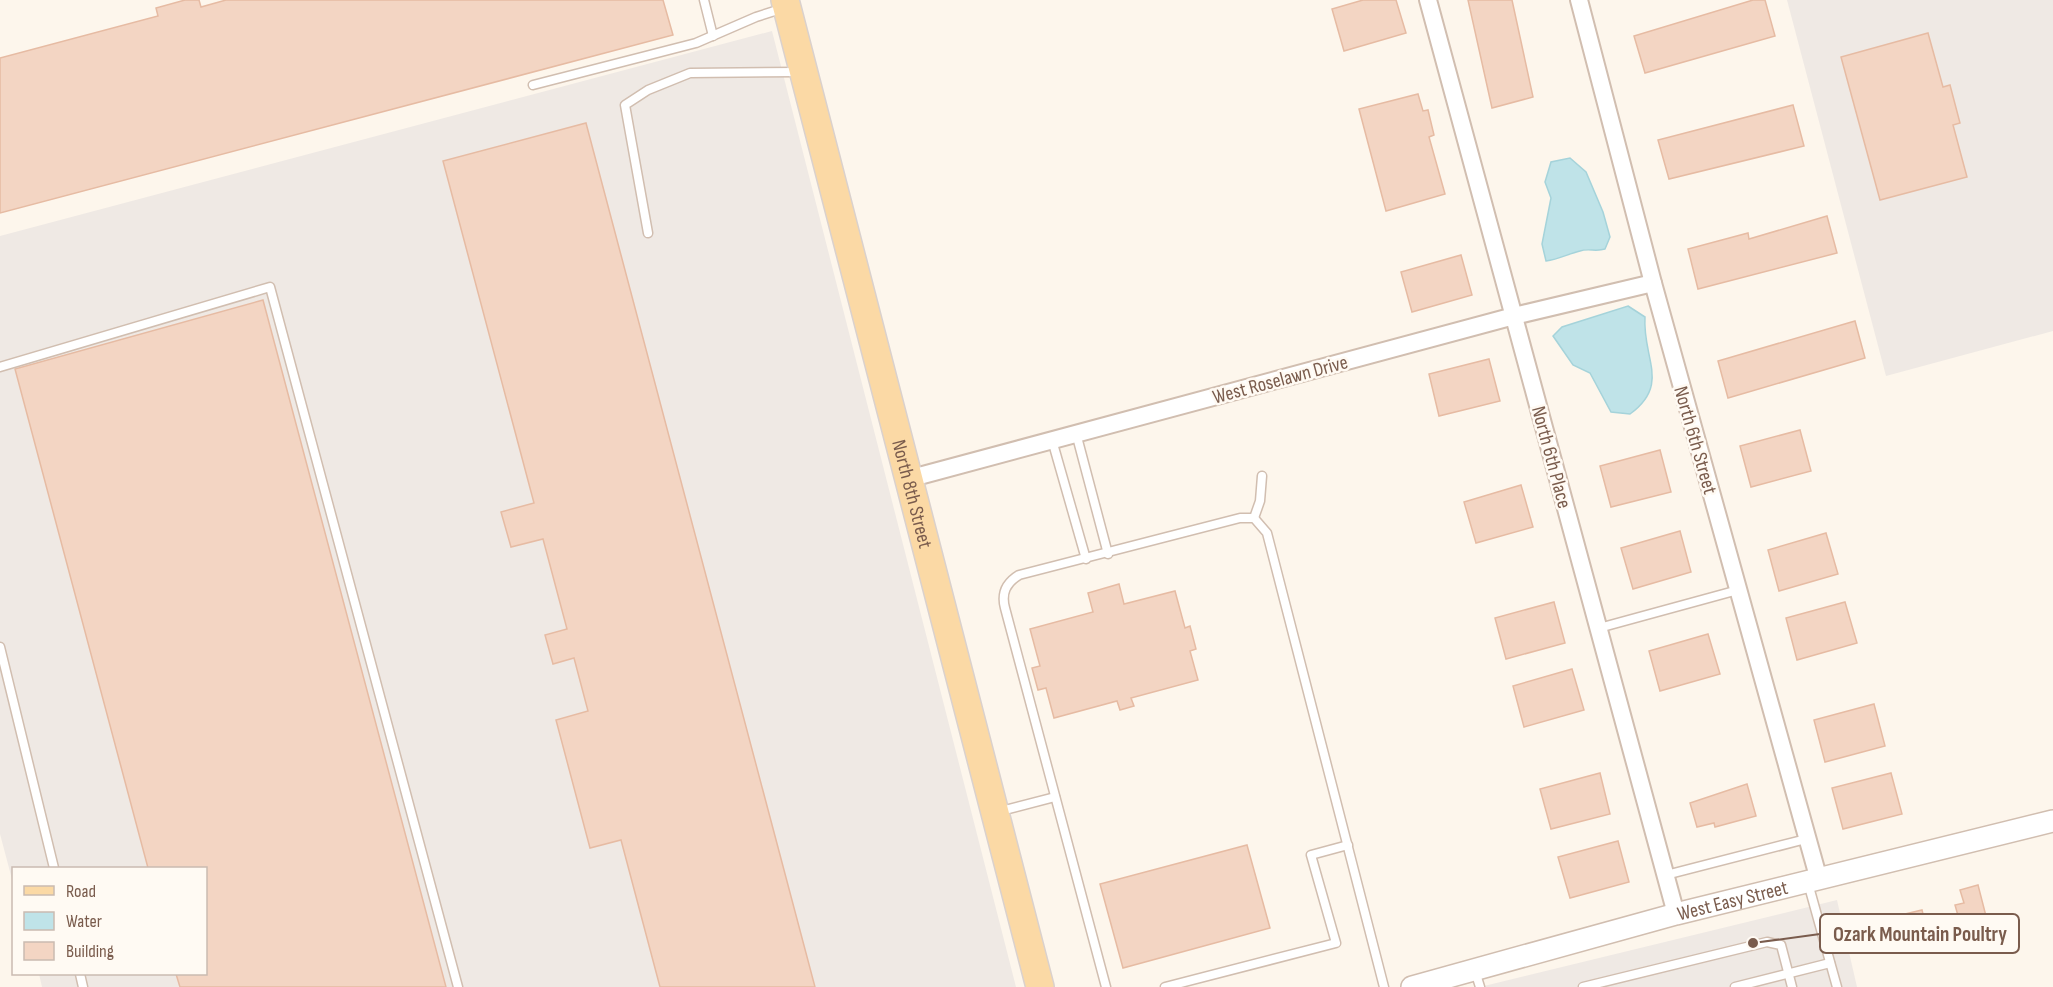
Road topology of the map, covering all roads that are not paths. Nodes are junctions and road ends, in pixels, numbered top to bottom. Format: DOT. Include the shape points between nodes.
graph roads {
  1 [pos="704,0"];
  2 [pos="1428,0"];
  3 [pos="1579,0"];
  4 [pos="786,4"];
  5 [pos="713,36"];
  6 [pos="802,72"];
  7 [pos="533,86"];
  8 [pos="648,233"];
  9 [pos="1653,284"];
  10 [pos="1514,316"];
  11 [pos="0,367"];
  12 [pos="1076,433"];
  13 [pos="1052,440"];
  14 [pos="1262,476"];
  15 [pos="908,479"];
  16 [pos="1254,518"];
  17 [pos="1108,554"];
  18 [pos="1086,559"];
  19 [pos="1738,590"];
  20 [pos="1599,628"];
  21 [pos="0,647"];
  22 [pos="1055,797"];
  23 [pos="995,813"];
  24 [pos="2053,821"];
  25 [pos="1806,839"];
  26 [pos="1348,845"];
  27 [pos="54,867"];
  28 [pos="1666,874"];
  29 [pos="1813,881"];
  30 [pos="1676,914"];
  31 [pos="1830,963"];
  32 [pos="1789,973"];
  33 [pos="1478,979"];
  34 [pos="458,987"];
  35 [pos="1040,987"];
  36 [pos="1106,987"];
  37 [pos="1165,987"];
  38 [pos="1384,987"];
  39 [pos="1412,987"];
  40 [pos="1583,987"];
  41 [pos="1735,987"];
  42 [pos="1792,987"];
  43 [pos="1837,987"];
  1 -- 5 [label="lane"];
  2 -- 10 [label="street, North 6th Place"];
  3 -- 9 [label="street, North 6th Street"];
  4 -- 5 [label="lane"];
  4 -- 6 [label="main road, North 8th Street"];
  5 -- 7 [label="lane"];
  6 -- 8 [label="lane" via="690,73 648,90 625,105"];
  6 -- 15 [label="main road, North 8th Street"];
  9 -- 10 [label="street, West Roselawn Drive"];
  9 -- 19 [label="street, North 6th Street"];
  10 -- 12 [label="street, West Roselawn Drive"];
  10 -- 20 [label="street, North 6th Place"];
  11 -- 34 [label="lane" via="270,287"];
  12 -- 13 [label="street, West Roselawn Drive"];
  12 -- 17 [label="lane"];
  13 -- 15 [label="street, West Roselawn Drive"];
  13 -- 18 [label="lane"];
  14 -- 16 [label="lane"];
  15 -- 23 [label="main road, North 8th Street"];
  16 -- 17 [label="lane" via="1240,518"];
  16 -- 26 [label="lane" via="1267,533"];
  17 -- 18 [label="lane"];
  18 -- 22 [label="lane" via="1019,575 1007,585 1003,599"];
  19 -- 20 [label="lane"];
  19 -- 25 [label="street, North 6th Street"];
  20 -- 28 [label="street, North 6th Place"];
  21 -- 27 [label="lane"];
  22 -- 23 [label="lane"];
  22 -- 36 [label="lane"];
  23 -- 35 [label="main road, North 8th Street"];
  24 -- 29 [label="street, West Easy Street"];
  25 -- 28 [label="lane"];
  25 -- 29 [label="street, North 6th Street"];
  26 -- 37 [label="lane" via="1311,855 1336,943"];
  26 -- 38 [label="lane"];
  28 -- 30 [label="street, North 6th Place"];
  29 -- 30 [label="street, West Easy Street"];
  29 -- 31 [label="lane"];
  30 -- 33 [label="street, West Easy Street"];
  31 -- 32 [label="lane"];
  31 -- 43 [label="lane"];
  32 -- 40 [label="lane" via="1781,945 1767,942"];
  32 -- 41 [label="lane"];
  32 -- 42 [label="lane"];
  33 -- 39 [label="street, West Easy Street"];
}
